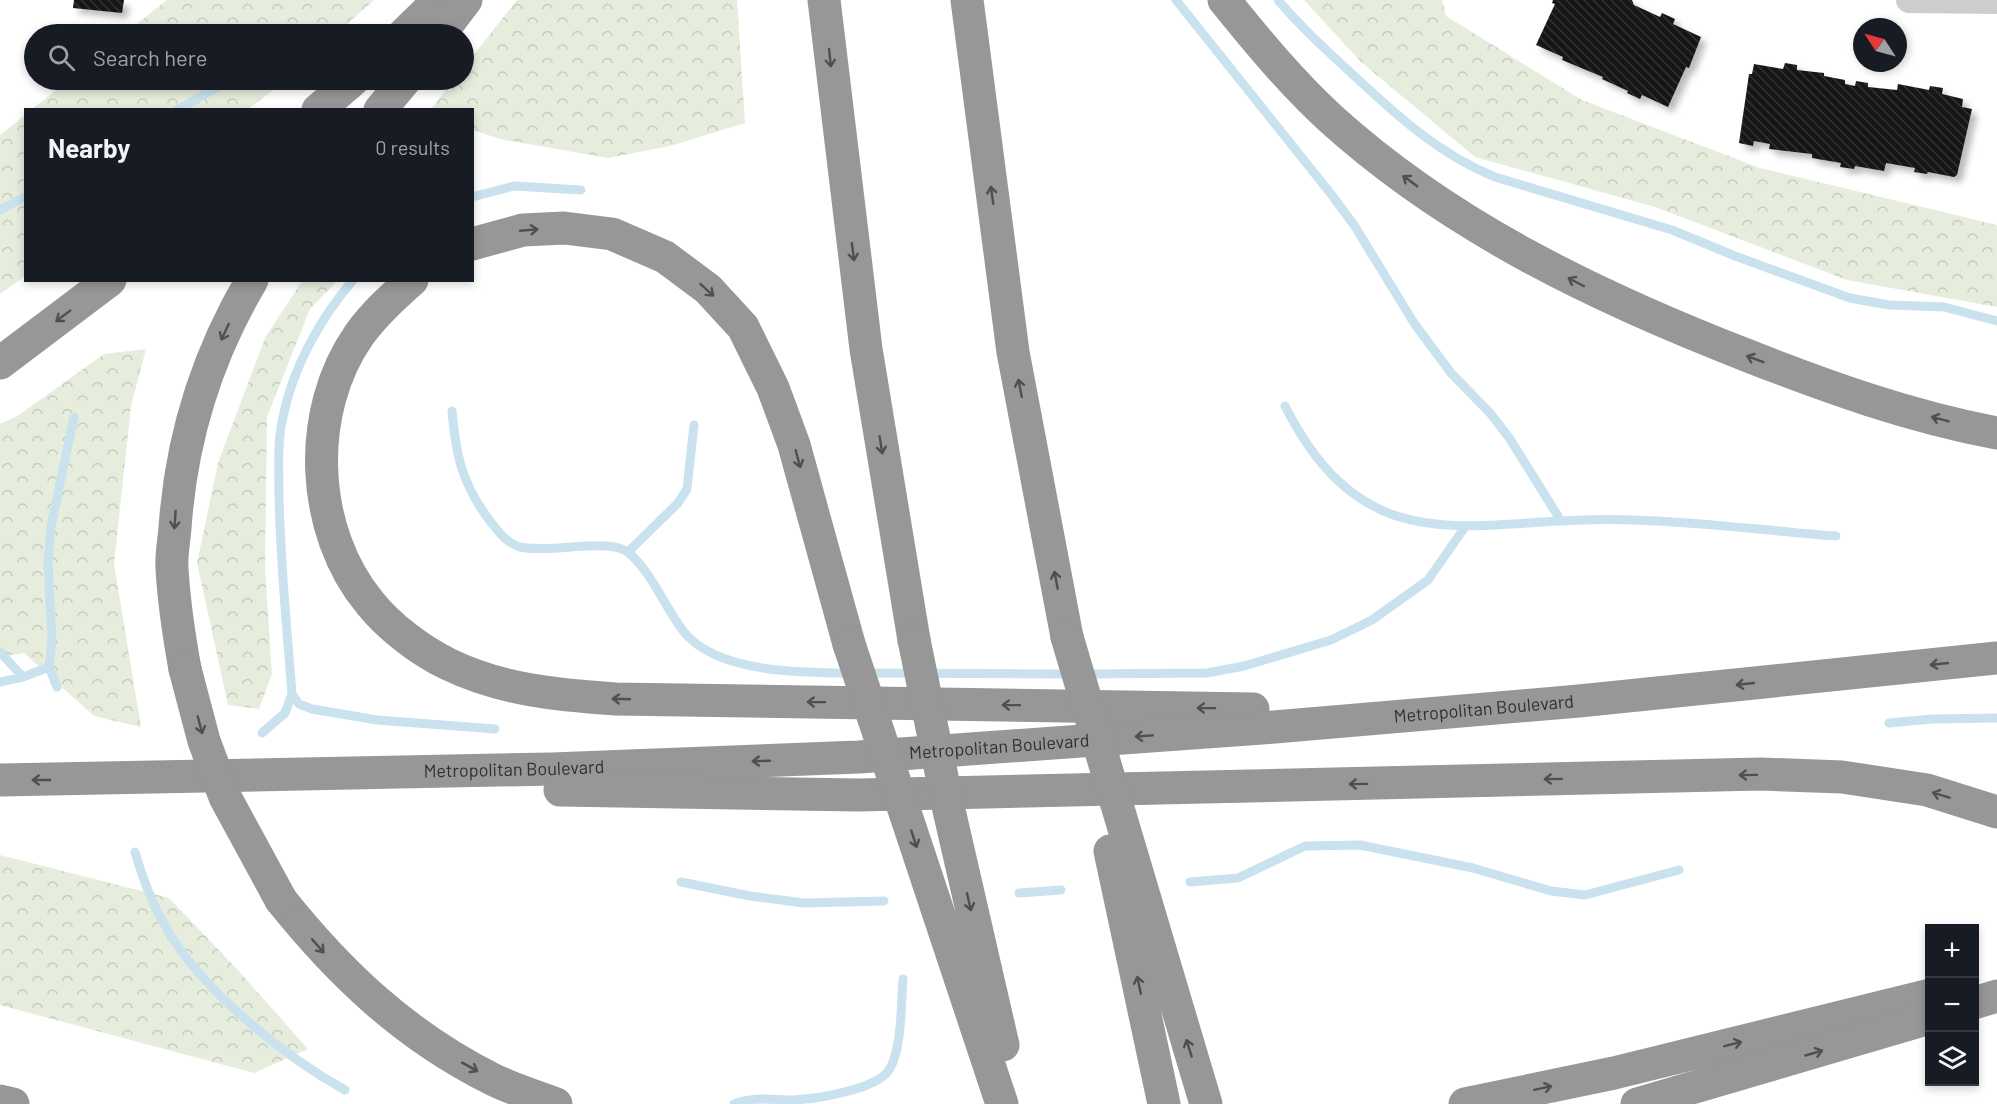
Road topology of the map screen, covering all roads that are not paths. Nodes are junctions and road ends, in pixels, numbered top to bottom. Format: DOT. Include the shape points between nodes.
graph roads {
  1 [pos="439,0"];
  2 [pos="466,0"];
  3 [pos="824,0"];
  4 [pos="967,0"];
  5 [pos="1224,0"];
  6 [pos="1909,0"];
  7 [pos="1997,1"];
  8 [pos="414,24"];
  9 [pos="448,24"];
  10 [pos="341,90"];
  11 [pos="397,90"];
  12 [pos="320,108"];
  13 [pos="382,108"];
  14 [pos="474,243"];
  15 [pos="107,282"];
  16 [pos="251,282"];
  17 [pos="410,282"];
  18 [pos="0,363"];
  19 [pos="1997,433"];
  20 [pos="1066,637"];
  21 [pos="1997,658"];
  22 [pos="1579,701"];
  23 [pos="0,780"];
  24 [pos="82,780"];
  25 [pos="1997,812"];
  26 [pos="1997,978"];
  27 [pos="1979,983"];
  28 [pos="1925,996"];
  29 [pos="1997,996"];
  30 [pos="1979,1001"];
  31 [pos="1925,1019"];
  32 [pos="0,1101"];
  33 [pos="14,1104"];
  34 [pos="556,1104"];
  35 [pos="1002,1104"];
  36 [pos="1016,1104"];
  37 [pos="1164,1104"];
  38 [pos="1206,1104"];
  39 [pos="1465,1104"];
  40 [pos="1637,1104"];
  1 -- 8 [label="highway"];
  2 -- 9 [label="highway"];
  3 -- 36 [label="highway, one-way, bridge" via="866,349 914,640"];
  20 -- 4 [label="highway, one-way" via="1013,352"];
  19 -- 5 [label="highway, one-way" via="1839,391 1704,339 1593,290 1501,241 1409,181 1331,118 1265,51"];
  6 -- 7 [label="street"];
  10 -- 12 [label="highway"];
  11 -- 13 [label="highway"];
  14 -- 35 [label="highway, one-way, bridge" via="523,230 564,228 612,234 665,257 715,297 743,327 773,388 794,445 849,644"];
  15 -- 18 [label="highway, one-way"];
  16 -- 34 [label="highway, one-way, bridge" via="206,378 191,426 177,496 172,567 185,669 204,741 225,797 281,900 345,975 433,1046 493,1080"];
  22 -- 17 [label="highway, one-way" via="1262,709 616,699 556,695 501,684 447,663 406,636 370,603 342,559 328,514 321,462 325,417 339,373 358,336"];
  37 -- 20 [label="highway, one-way, bridge"];
  38 -- 20 [label="highway, one-way, bridge"];
  21 -- 22 [label="highway, Metropolitan Boulevard, one-way"];
  22 -- 24 [label="highway, Metropolitan Boulevard, one-way" via="859,757"];
  24 -- 23 [label="highway, Metropolitan Boulevard, one-way"];
  25 -- 24 [label="highway, one-way" via="1927,790 1842,777 1761,774 859,795"];
  26 -- 27 [label="highway"];
  39 -- 28 [label="highway, one-way" via="1614,1073"];
  29 -- 30 [label="highway"];
  40 -- 31 [label="highway, one-way"];
  32 -- 33 [label="highway"];
}
